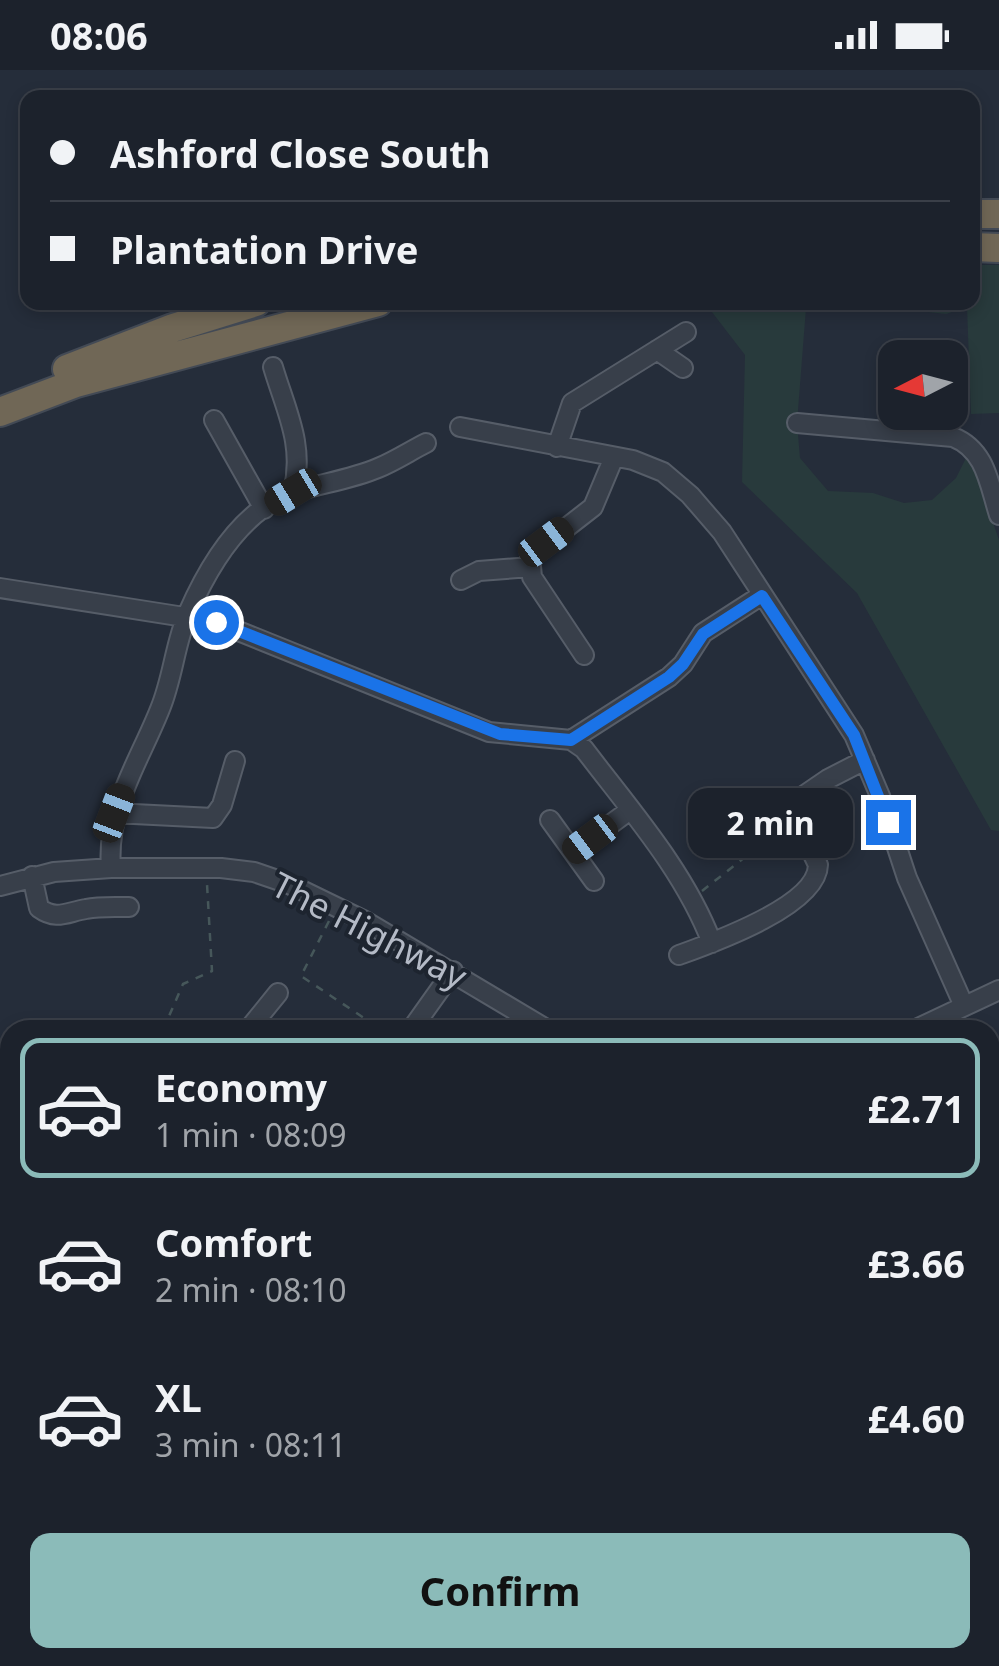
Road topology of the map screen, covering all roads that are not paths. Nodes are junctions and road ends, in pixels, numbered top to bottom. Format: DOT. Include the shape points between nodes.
graph roads {
  1 [pos="230,310"];
  2 [pos="348,310"];
  3 [pos="686,332"];
  4 [pos="657,350"];
  5 [pos="273,367"];
  6 [pos="683,368"];
  7 [pos="0,395"];
  8 [pos="0,412"];
  9 [pos="214,420"];
  10 [pos="797,424"];
  11 [pos="460,427"];
  12 [pos="426,444"];
  13 [pos="557,447"];
  14 [pos="614,457"];
  15 [pos="293,492"];
  16 [pos="264,509"];
  17 [pos="999,515"];
  18 [pos="531,567"];
  19 [pos="461,580"];
  20 [pos="0,588"];
  21 [pos="762,596"];
  22 [pos="186,618"];
  23 [pos="584,655"];
  24 [pos="571,740"];
  25 [pos="865,760"];
  26 [pos="235,761"];
  27 [pos="630,810"];
  28 [pos="114,813"];
  29 [pos="550,820"];
  30 [pos="573,852"];
  31 [pos="111,868"];
  32 [pos="32,876"];
  33 [pos="594,881"];
  34 [pos="0,886"];
  35 [pos="128,907"];
  36 [pos="712,943"];
  37 [pos="678,955"];
  38 [pos="453,971"];
  39 [pos="999,990"];
  40 [pos="278,992"];
  41 [pos="964,1006"];
  42 [pos="256,1020"];
  43 [pos="417,1020"];
  44 [pos="532,1020"];
  45 [pos="935,1020"];
  1 -- 7 [label="highway"];
  2 -- 8 [label="highway" via="76,382"];
  3 -- 4 [label="street"];
  4 -- 6 [label="street"];
  4 -- 13 [label="street" via="572,402"];
  5 -- 15 [label="street" via="297,439"];
  9 -- 16 [label="street"];
  10 -- 17 [label="street" via="968,443 979,455"];
  11 -- 13 [label="street"];
  12 -- 15 [label="street" via="378,468"];
  13 -- 14 [label="street"];
  14 -- 18 [label="street" via="593,507 530,556"];
  14 -- 21 [label="street" via="663,472 690,495"];
  15 -- 16 [label="street"];
  16 -- 22 [label="street" via="230,539"];
  18 -- 19 [label="street" via="479,571"];
  18 -- 23 [label="street"];
  20 -- 22 [label="street"];
  21 -- 24 [label="street" via="703,634 669,677"];
  21 -- 25 [label="street"];
  22 -- 24 [label="street" via="238,629 489,732"];
  22 -- 28 [label="street" via="168,689"];
  24 -- 27 [label="street"];
  25 -- 36 [label="street" via="790,806 818,866 814,880 770,915"];
  25 -- 41 [label="street" via="907,878"];
  26 -- 28 [label="street" via="214,818"];
  27 -- 30 [label="street"];
  27 -- 36 [label="street" via="693,898"];
  28 -- 31 [label="street"];
  29 -- 30 [label="street"];
  30 -- 33 [label="street"];
  31 -- 32 [label="street, The Highway"];
  31 -- 38 [label="street, The Highway" via="254,872 337,906"];
  32 -- 34 [label="street, The Highway"];
  32 -- 35 [label="street" via="46,914"];
  36 -- 37 [label="street"];
  38 -- 43 [label="street"];
  38 -- 44 [label="street, The Highway"];
  39 -- 41 [label="street"];
  40 -- 42 [label="street"];
  41 -- 45 [label="street"];
}
